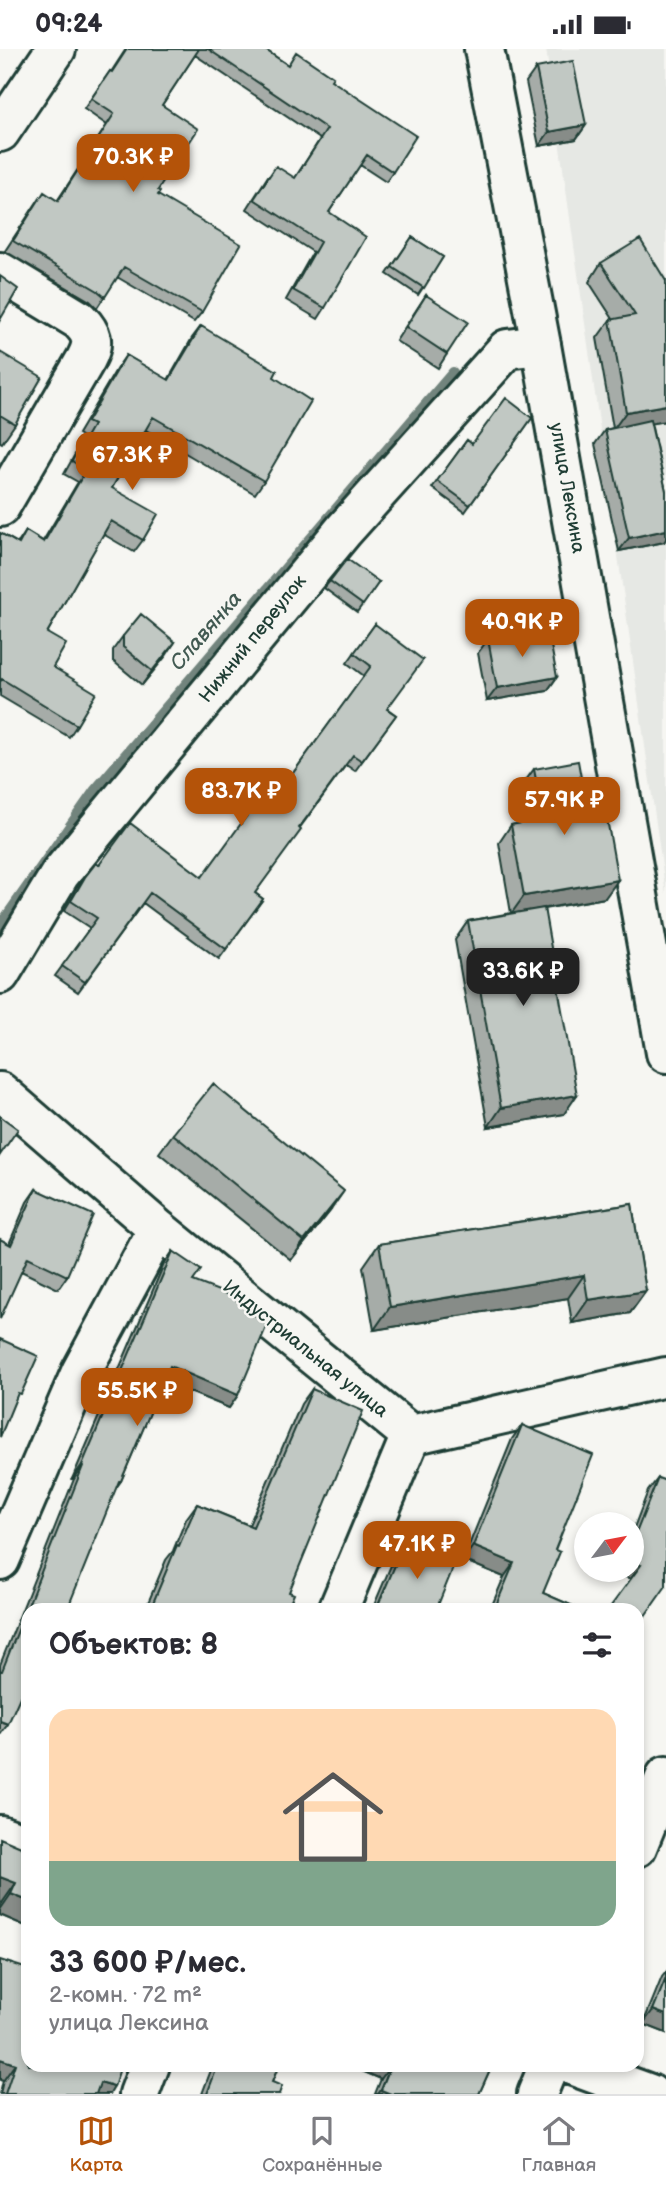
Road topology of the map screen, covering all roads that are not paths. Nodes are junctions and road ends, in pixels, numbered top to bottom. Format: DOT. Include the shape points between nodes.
graph roads {
  1 [pos="56,49"];
  2 [pos="484,49"];
  3 [pos="0,132"];
  4 [pos="0,272"];
  5 [pos="541,345"];
  6 [pos="0,507"];
  7 [pos="0,974"];
  8 [pos="666,1053"];
  9 [pos="0,1092"];
  10 [pos="158,1229"];
  11 [pos="666,1377"];
  12 [pos="411,1435"];
  13 [pos="0,1560"];
  14 [pos="341,1603"];
  15 [pos="666,1776"];
  16 [pos="644,1830"];
  17 [pos="0,1835"];
  18 [pos="21,1842"];
  19 [pos="147,2072"];
  20 [pos="546,2072"];
  21 [pos="590,2072"];
  22 [pos="139,2094"];
  23 [pos="537,2094"];
  24 [pos="650,2094"];
  1 -- 3 [label="street"];
  2 -- 5 [label="street, улица Лексина"];
  4 -- 6 [label="street" via="79,320 93,340"];
  5 -- 7 [label="street, Нижний переулок" via="507,349 344,530 60,874"];
  5 -- 8 [label="street, улица Лексина"];
  9 -- 10 [label="street, Индустриальная улица"];
  10 -- 12 [label="street, Индустриальная улица"];
  10 -- 13 [label="street" via="81,1372"];
  11 -- 12 [label="street"];
  12 -- 14 [label="street"];
  15 -- 16 [label="street"];
  17 -- 18 [label="street"];
  19 -- 22 [label="street"];
  20 -- 23 [label="street"];
  21 -- 24 [label="street"];
}
